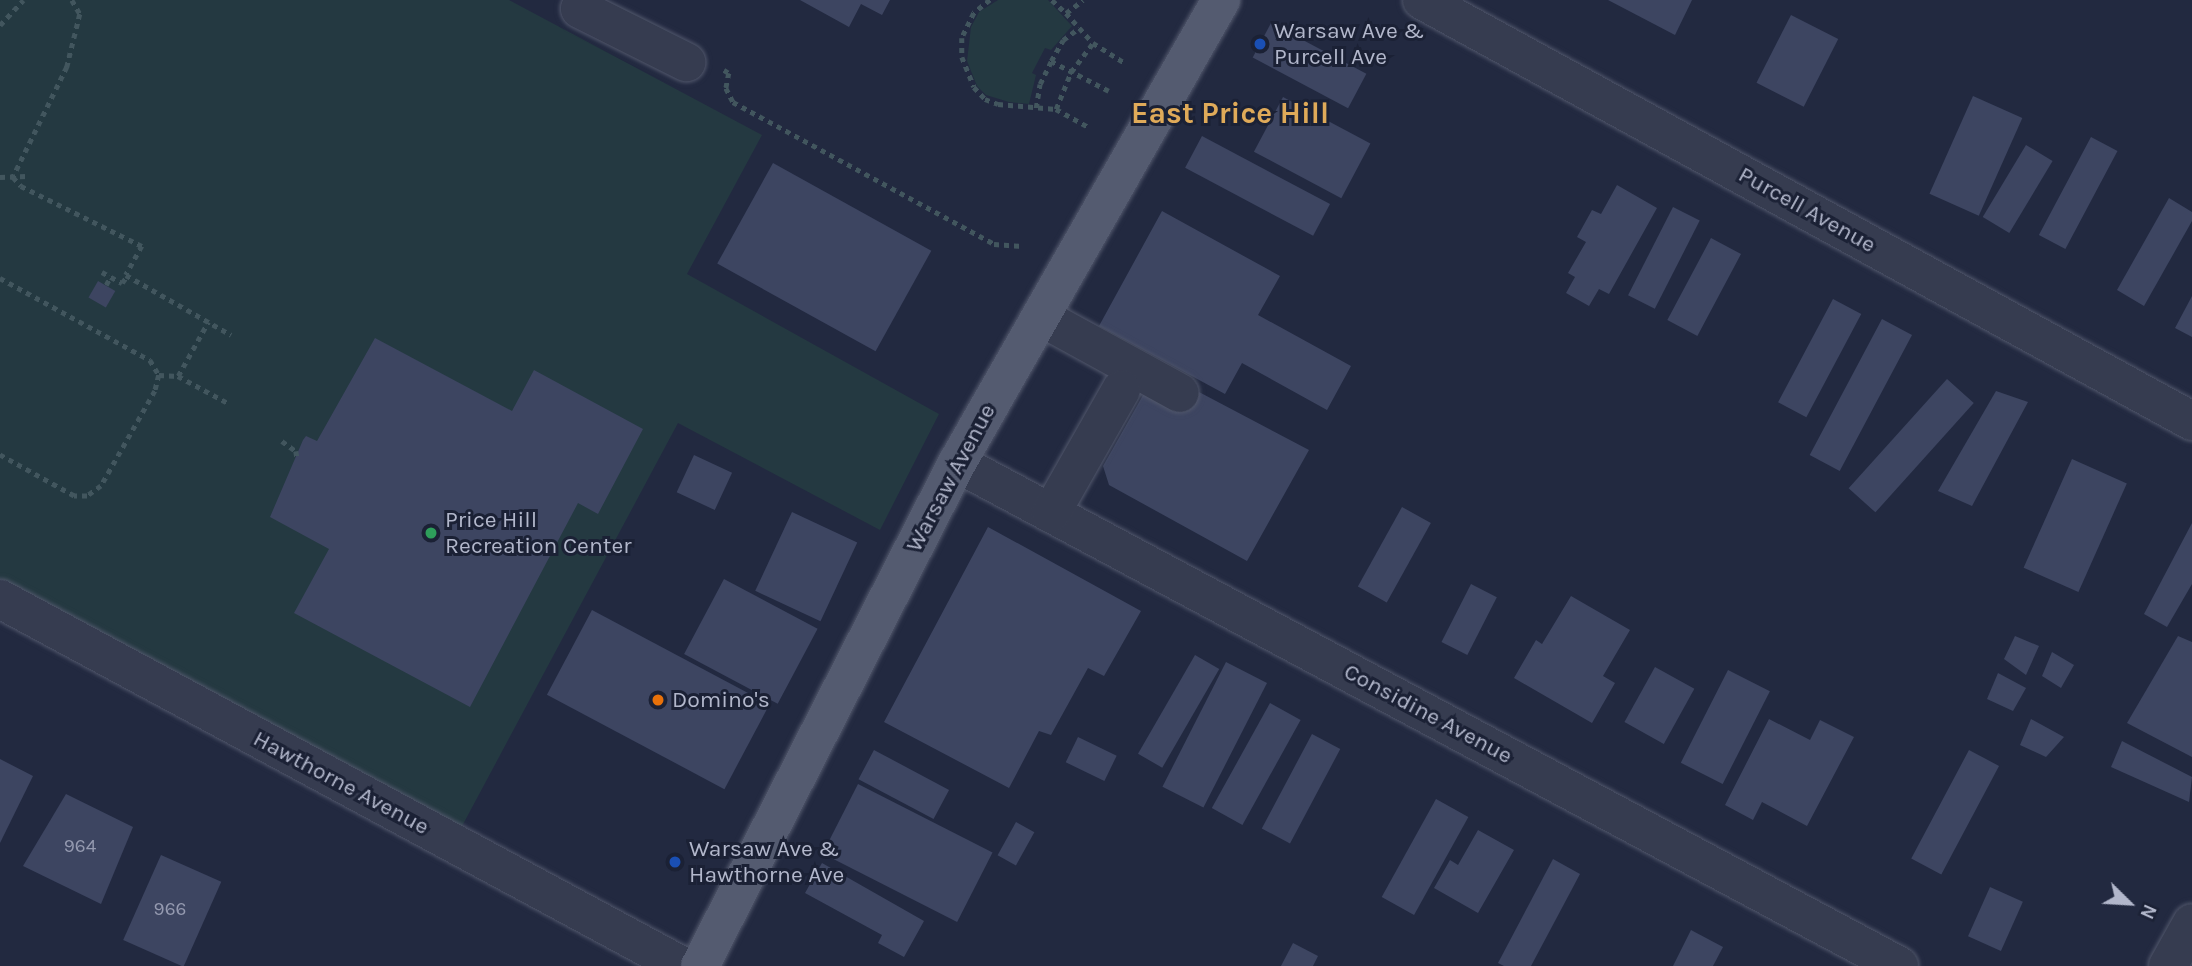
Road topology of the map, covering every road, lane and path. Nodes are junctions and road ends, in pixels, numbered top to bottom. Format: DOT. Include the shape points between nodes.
graph roads {
  1 [pos="23,0"];
  2 [pos="72,0"];
  3 [pos="585,0"];
  4 [pos="990,0"];
  5 [pos="1052,0"];
  6 [pos="1083,0"];
  7 [pos="1221,0"];
  8 [pos="1422,0"];
  9 [pos="1066,13"];
  10 [pos="0,25"];
  11 [pos="1079,28"];
  12 [pos="1093,43"];
  13 [pos="1051,61"];
  14 [pos="1125,63"];
  15 [pos="703,65"];
  16 [pos="1071,72"];
  17 [pos="1109,91"];
  18 [pos="1036,108"];
  19 [pos="1056,109"];
  20 [pos="1089,127"];
  21 [pos="27,176"];
  22 [pos="0,177"];
  23 [pos="13,177"];
  24 [pos="1021,246"];
  25 [pos="102,272"];
  26 [pos="111,276"];
  27 [pos="127,276"];
  28 [pos="0,278"];
  29 [pos="106,285"];
  30 [pos="1041,317"];
  31 [pos="208,322"];
  32 [pos="231,335"];
  33 [pos="159,375"];
  34 [pos="178,376"];
  35 [pos="1121,390"];
  36 [pos="1180,393"];
  37 [pos="228,403"];
  38 [pos="2192,421"];
  39 [pos="282,441"];
  40 [pos="0,455"];
  41 [pos="296,457"];
  42 [pos="957,463"];
  43 [pos="1051,513"];
  44 [pos="0,599"];
  45 [pos="2192,923"];
  46 [pos="682,966"];
  47 [pos="700,966"];
  48 [pos="1899,966"];
  49 [pos="2168,966"];
  1 -- 10 [label="path"];
  2 -- 23 [label="path" via="80,15 67,67"];
  3 -- 15 [label="street" via="580,9"];
  4 -- 18 [label="path" via="966,26 962,57 966,74 985,99"];
  5 -- 9 [label="path"];
  6 -- 9 [label="path"];
  7 -- 30 [label="main road, Warsaw Avenue"];
  8 -- 38 [label="street, Purcell Avenue"];
  9 -- 11 [label="path"];
  11 -- 12 [label="path"];
  11 -- 13 [label="path" via="1063,40"];
  12 -- 14 [label="path"];
  12 -- 16 [label="path"];
  13 -- 16 [label="path"];
  13 -- 18 [label="path"];
  15 -- 24 [label="path" via="729,73 726,88 733,102 994,244"];
  16 -- 17 [label="path"];
  16 -- 19 [label="path"];
  18 -- 19 [label="path"];
  19 -- 20 [label="path"];
  21 -- 23 [label="path"];
  22 -- 23 [label="path"];
  23 -- 27 [label="path" via="21,186 142,246"];
  25 -- 26 [label="path"];
  26 -- 27 [label="path" via="122,283"];
  26 -- 29 [label="path"];
  27 -- 31 [label="path"];
  28 -- 33 [label="path" via="150,360"];
  30 -- 36 [label="street"];
  30 -- 42 [label="main road, Warsaw Avenue"];
  31 -- 32 [label="path"];
  31 -- 34 [label="path"];
  33 -- 34 [label="path"];
  33 -- 40 [label="path" via="155,391 101,486 87,496 74,496"];
  34 -- 37 [label="path"];
  35 -- 43 [label="street"];
  39 -- 41 [label="path" via="296,451"];
  42 -- 43 [label="street, Considine Avenue"];
  42 -- 47 [label="main road, Warsaw Avenue"];
  43 -- 48 [label="street, Considine Avenue"];
  44 -- 46 [label="street, Hawthorne Avenue"];
  45 -- 49 [label="street"];
}
